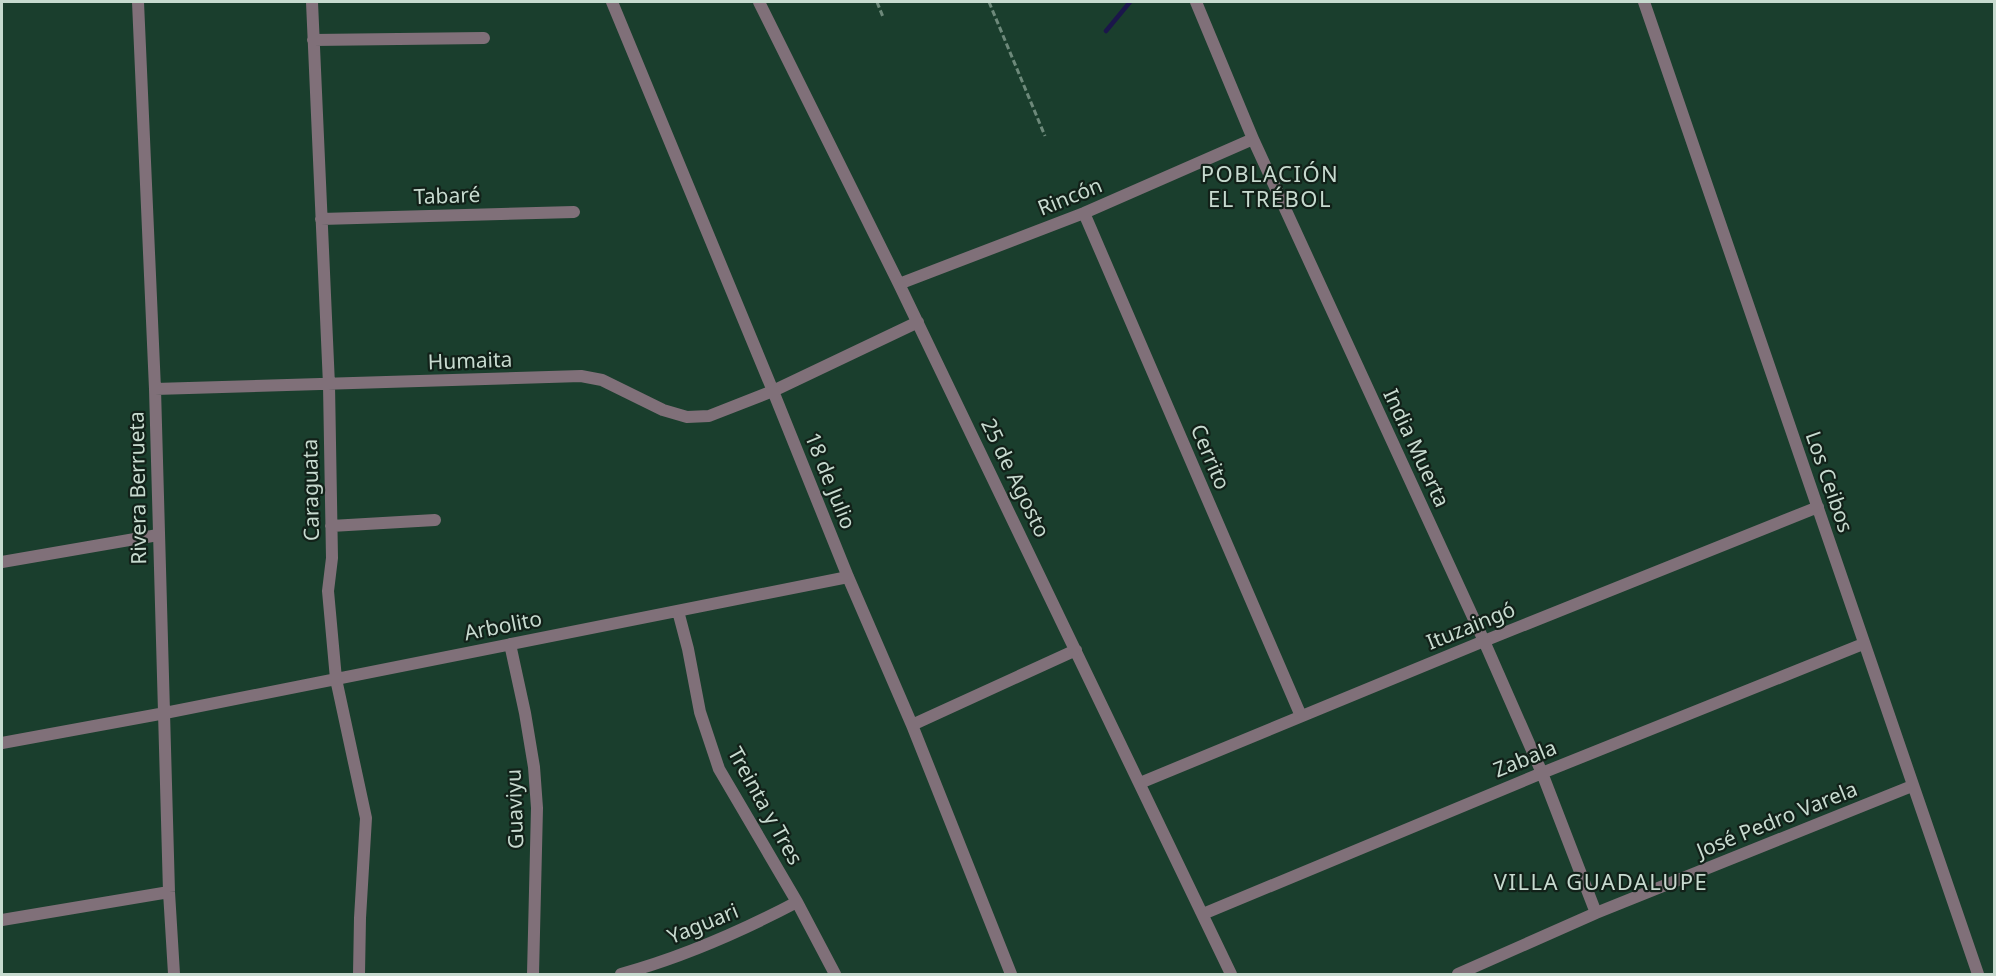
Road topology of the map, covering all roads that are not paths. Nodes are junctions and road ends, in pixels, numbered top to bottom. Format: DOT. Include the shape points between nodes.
graph roads {
  1 [pos="138,2"];
  2 [pos="312,2"];
  3 [pos="612,2"];
  4 [pos="759,2"];
  5 [pos="1196,2"];
  6 [pos="1644,2"];
  7 [pos="484,38"];
  8 [pos="313,40"];
  9 [pos="1253,139"];
  10 [pos="574,212"];
  11 [pos="1083,213"];
  12 [pos="321,219"];
  13 [pos="899,284"];
  14 [pos="918,322"];
  15 [pos="329,385"];
  16 [pos="155,389"];
  17 [pos="773,391"];
  18 [pos="1818,507"];
  19 [pos="435,520"];
  20 [pos="331,526"];
  21 [pos="158,535"];
  22 [pos="2,562"];
  23 [pos="848,577"];
  24 [pos="678,611"];
  25 [pos="1484,641"];
  26 [pos="1863,644"];
  27 [pos="510,645"];
  28 [pos="1076,650"];
  29 [pos="336,679"];
  30 [pos="165,713"];
  31 [pos="1301,716"];
  32 [pos="912,725"];
  33 [pos="2,743"];
  34 [pos="1542,773"];
  35 [pos="1140,783"];
  36 [pos="1912,786"];
  37 [pos="169,892"];
  38 [pos="797,902"];
  39 [pos="1596,913"];
  40 [pos="1203,914"];
  41 [pos="2,920"];
  42 [pos="174,975"];
  43 [pos="359,975"];
  44 [pos="533,975"];
  45 [pos="621,975"];
  46 [pos="835,975"];
  47 [pos="1011,975"];
  48 [pos="1231,975"];
  49 [pos="1458,975"];
  50 [pos="1978,975"];
  1 -- 16 [label="street, Rivera Berrueta"];
  2 -- 8 [label="street, Caraguata"];
  3 -- 17 [label="street, 18 de Julio"];
  4 -- 13 [label="street, 25 de Agosto"];
  5 -- 9 [label="street, India Muerta"];
  6 -- 18 [label="street, Los Ceibos"];
  7 -- 8 [label="street"];
  8 -- 12 [label="street, Caraguata"];
  9 -- 11 [label="street, Rincón"];
  9 -- 25 [label="street, India Muerta"];
  10 -- 12 [label="street, Tabaré"];
  11 -- 13 [label="street, Rincón"];
  11 -- 31 [label="street, Cerrito"];
  12 -- 15 [label="street, Caraguata"];
  13 -- 14 [label="street, 25 de Agosto"];
  14 -- 17 [label="street"];
  14 -- 28 [label="street, 25 de Agosto"];
  15 -- 16 [label="street, Humaita"];
  15 -- 17 [label="street, Humaita" via="581,376 602,380 663,410 687,417 709,416"];
  15 -- 20 [label="street, Caraguata"];
  16 -- 21 [label="street, Rivera Berrueta"];
  17 -- 23 [label="street, 18 de Julio"];
  18 -- 25 [label="street, Ituzaingó"];
  18 -- 26 [label="street, Los Ceibos"];
  19 -- 20 [label="street"];
  20 -- 29 [label="street, Caraguata" via="328,591"];
  21 -- 22 [label="street"];
  21 -- 30 [label="street, Rivera Berrueta"];
  23 -- 24 [label="street, Arbolito"];
  23 -- 32 [label="street, 18 de Julio"];
  24 -- 27 [label="street, Arbolito"];
  24 -- 38 [label="street, Treinta y Tres" via="700,712 719,769"];
  25 -- 31 [label="street, Ituzaingó"];
  25 -- 34 [label="street, India Muerta"];
  26 -- 34 [label="street, Zabala"];
  26 -- 36 [label="street, Los Ceibos"];
  27 -- 29 [label="street, Arbolito"];
  27 -- 44 [label="street, Guaviyu" via="527,724 537,808"];
  28 -- 32 [label="street"];
  28 -- 35 [label="street, 25 de Agosto"];
  29 -- 30 [label="street, Arbolito"];
  29 -- 43 [label="street, Caraguata" via="366,818"];
  30 -- 33 [label="street, Arbolito"];
  30 -- 37 [label="street, Rivera Berrueta"];
  31 -- 35 [label="street, Ituzaingó"];
  32 -- 47 [label="street, 18 de Julio"];
  34 -- 39 [label="street, India Muerta"];
  34 -- 40 [label="street, Zabala"];
  35 -- 40 [label="street, 25 de Agosto"];
  36 -- 39 [label="street, José Pedro Varela"];
  36 -- 50 [label="street, Los Ceibos"];
  37 -- 41 [label="street"];
  37 -- 42 [label="street, Rivera Berrueta"];
  38 -- 45 [label="street, Yaguari" via="745,929"];
  38 -- 46 [label="street, Treinta y Tres"];
  39 -- 49 [label="street, José Pedro Varela"];
  40 -- 48 [label="street, 25 de Agosto"];
}
